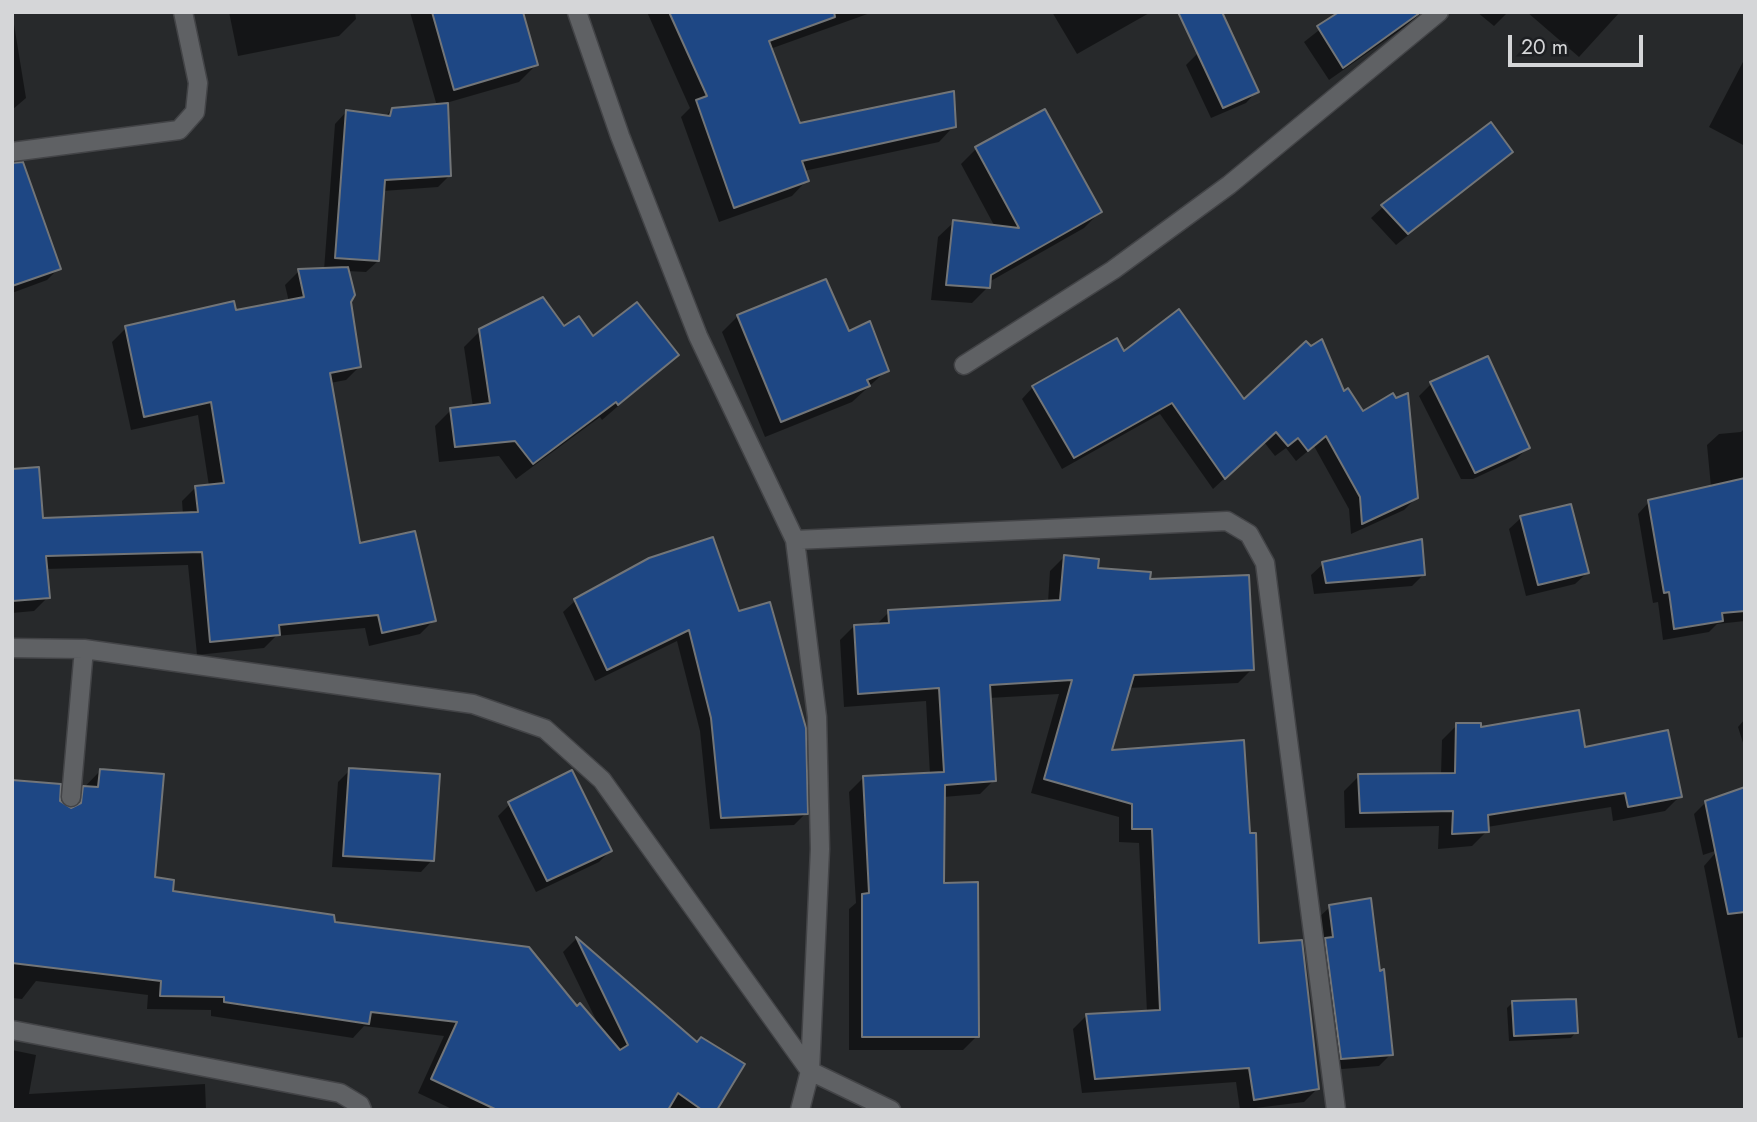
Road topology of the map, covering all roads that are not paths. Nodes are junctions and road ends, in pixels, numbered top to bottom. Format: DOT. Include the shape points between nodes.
graph roads {
  1 [pos="183,12"];
  2 [pos="578,12"];
  3 [pos="1439,12"];
  4 [pos="12,152"];
  5 [pos="964,365"];
  6 [pos="795,540"];
  7 [pos="12,648"];
  8 [pos="84,649"];
  9 [pos="71,797"];
  10 [pos="12,1030"];
  11 [pos="810,1071"];
  12 [pos="362,1110"];
  13 [pos="800,1110"];
  14 [pos="891,1110"];
  15 [pos="1336,1110"];
  1 -- 4 [label="street" via="198,83 195,112 179,130"];
  2 -- 6 [label="street" via="620,136 698,336"];
  3 -- 5 [label="street" via="1229,185 1114,270"];
  6 -- 11 [label="street" via="817,717 820,849"];
  6 -- 15 [label="street" via="1227,521 1249,534 1265,563"];
  7 -- 8 [label="street"];
  8 -- 9 [label="street"];
  8 -- 11 [label="street" via="472,704 545,729 602,780"];
  10 -- 12 [label="street" via="340,1093"];
  11 -- 13 [label="street"];
  11 -- 14 [label="street"];
}
